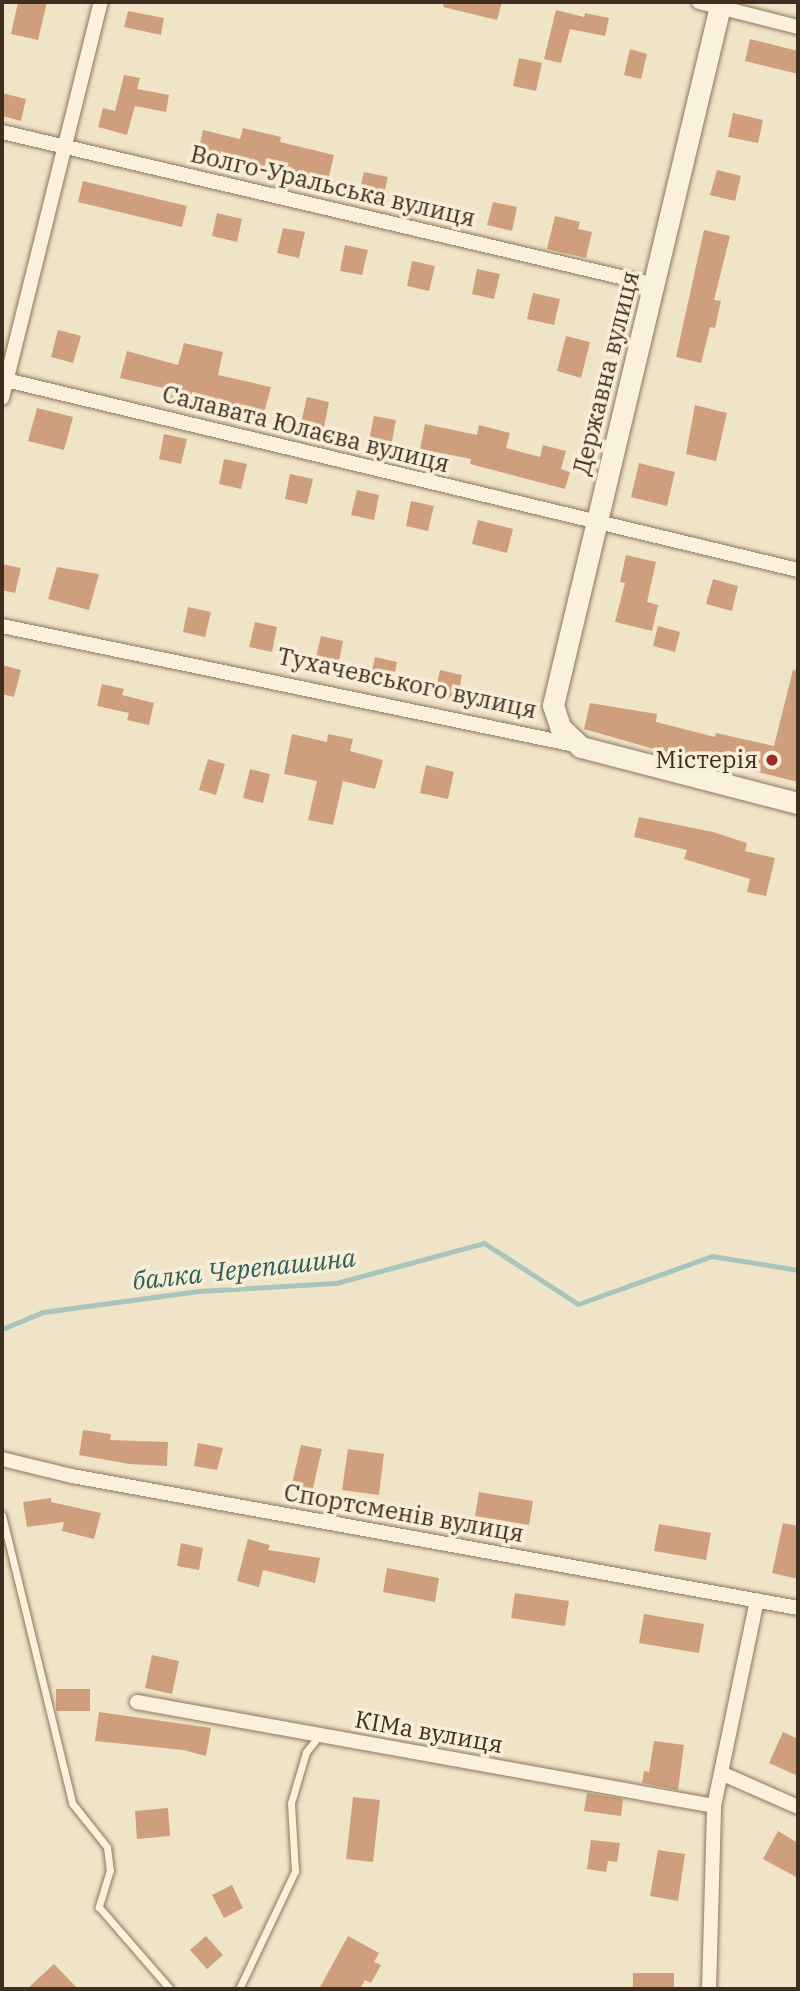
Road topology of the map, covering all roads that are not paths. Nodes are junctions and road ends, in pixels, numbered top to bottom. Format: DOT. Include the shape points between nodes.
graph roads {
  1 [pos="101,2"];
  2 [pos="714,3"];
  3 [pos="798,27"];
  4 [pos="2,132"];
  5 [pos="64,146"];
  6 [pos="654,285"];
  7 [pos="6,380"];
  8 [pos="2,398"];
  9 [pos="596,523"];
  10 [pos="798,570"];
  11 [pos="2,626"];
  12 [pos="581,747"];
  13 [pos="798,803"];
  14 [pos="2,1459"];
  15 [pos="2,1515"];
  16 [pos="757,1600"];
  17 [pos="798,1608"];
  18 [pos="137,1702"];
  19 [pos="320,1736"];
  20 [pos="721,1773"];
  21 [pos="714,1806"];
  22 [pos="798,1807"];
  23 [pos="170,1989"];
  24 [pos="239,1989"];
  25 [pos="709,1989"];
  1 -- 5 [label="street"];
  2 -- 3 [label="street"];
  2 -- 6 [label="main road, Державна вулиця"];
  4 -- 5 [label="street, Волго-Уральська вулиця"];
  5 -- 6 [label="street, Волго-Уральська вулиця"];
  5 -- 7 [label="street"];
  6 -- 9 [label="main road, Державна вулиця"];
  7 -- 8 [label="street"];
  7 -- 9 [label="street, Салавата Юлаєва вулиця"];
  9 -- 10 [label="street, Салавата Юлаєва вулиця"];
  9 -- 12 [label="main road, Державна вулиця" via="553,705 561,727"];
  11 -- 12 [label="street, Тухачевського вулиця"];
  12 -- 13 [label="main road, Тухачевського вулиця"];
  14 -- 16 [label="street, Спортсменів вулиця" via="72,1476"];
  15 -- 23 [label="lane" via="72,1803 107,1847 110,1870 99,1907"];
  16 -- 17 [label="street, Спортсменів вулиця"];
  16 -- 20 [label="street"];
  18 -- 19 [label="street, КІМа вулиця"];
  19 -- 21 [label="street, КІМа вулиця"];
  19 -- 24 [label="lane" via="306,1752 291,1803 295,1871"];
  20 -- 21 [label="street"];
  20 -- 22 [label="street"];
  21 -- 25 [label="street"];
}
